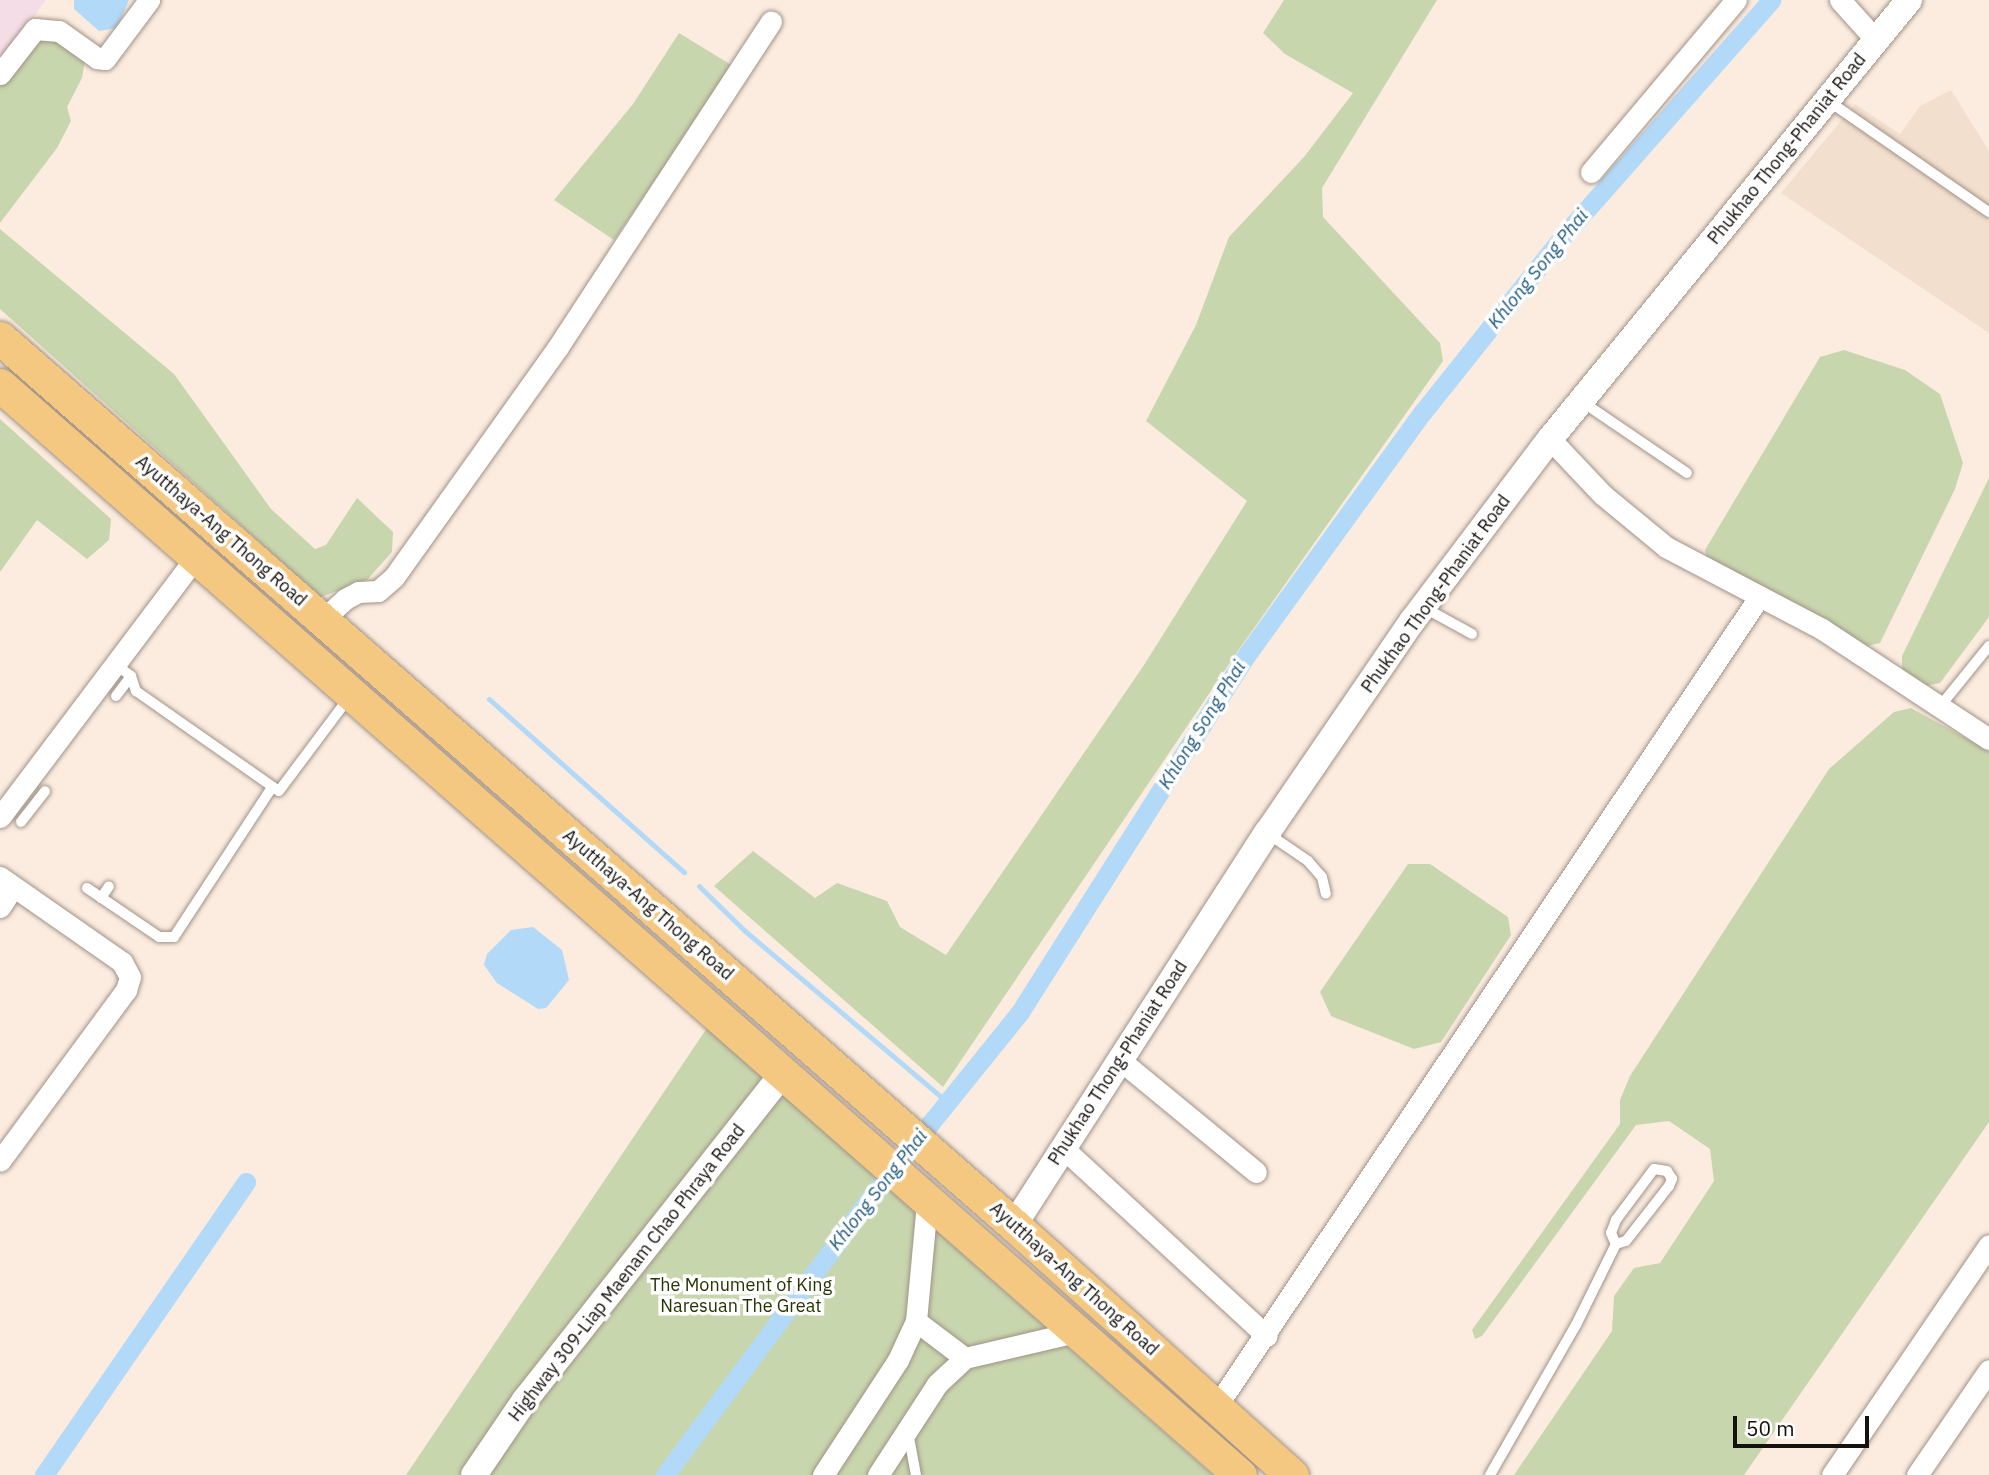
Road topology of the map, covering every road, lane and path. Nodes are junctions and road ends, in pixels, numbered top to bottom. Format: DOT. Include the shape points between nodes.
graph roads {
  1 [pos="149,0"];
  2 [pos="1736,0"];
  3 [pos="1840,0"];
  4 [pos="1909,0"];
  5 [pos="771,22"];
  6 [pos="1876,40"];
  7 [pos="0,74"];
  8 [pos="1827,100"];
  9 [pos="1591,172"];
  10 [pos="1989,212"];
  11 [pos="0,338"];
  12 [pos="0,385"];
  13 [pos="1581,401"];
  14 [pos="1550,439"];
  15 [pos="1686,473"];
  16 [pos="195,557"];
  17 [pos="1759,597"];
  18 [pos="1423,607"];
  19 [pos="323,620"];
  20 [pos="1472,635"];
  21 [pos="1989,646"];
  22 [pos="123,670"];
  23 [pos="352,694"];
  24 [pos="116,696"];
  25 [pos="1938,709"];
  26 [pos="444,727"];
  27 [pos="1989,739"];
  28 [pos="420,754"];
  29 [pos="271,789"];
  30 [pos="45,791"];
  31 [pos="0,817"];
  32 [pos="21,822"];
  33 [pos="1267,833"];
  34 [pos="7,882"];
  35 [pos="109,886"];
  36 [pos="87,888"];
  37 [pos="1326,894"];
  38 [pos="101,898"];
  39 [pos="0,907"];
  40 [pos="1119,1060"];
  41 [pos="783,1073"];
  42 [pos="1063,1148"];
  43 [pos="0,1161"];
  44 [pos="1256,1172"];
  45 [pos="918,1192"];
  46 [pos="1014,1225"];
  47 [pos="1616,1244"];
  48 [pos="1989,1245"];
  49 [pos="916,1321"];
  50 [pos="1076,1332"];
  51 [pos="1267,1335"];
  52 [pos="965,1358"];
  53 [pos="1989,1370"];
  54 [pos="1216,1407"];
  55 [pos="908,1429"];
  56 [pos="474,1475"];
  57 [pos="823,1475"];
  58 [pos="878,1475"];
  59 [pos="916,1475"];
  60 [pos="1240,1475"];
  61 [pos="1292,1475"];
  62 [pos="1490,1475"];
  63 [pos="1832,1475"];
  64 [pos="1917,1475"];
  1 -- 7 [label="street" via="105,59 59,31 35,29"];
  2 -- 9 [label="street"];
  3 -- 6 [label="street"];
  4 -- 6 [label="street, Phukhao Thong-Phaniat Road"];
  5 -- 19 [label="street" via="558,347 394,577 378,591 358,592 345,599"];
  6 -- 8 [label="street, Phukhao Thong-Phaniat Road"];
  8 -- 10 [label="lane"];
  8 -- 13 [label="street, Phukhao Thong-Phaniat Road"];
  11 -- 19 [label="main road, Ayutthaya-Ang Thong Road"];
  12 -- 16 [label="main road, Ayutthaya-Ang Thong Road"];
  13 -- 14 [label="street, Phukhao Thong-Phaniat Road"];
  13 -- 15 [label="lane"];
  14 -- 17 [label="street" via="1603,495 1666,547"];
  14 -- 18 [label="street, Phukhao Thong-Phaniat Road"];
  16 -- 22 [label="street"];
  16 -- 23 [label="main road, Ayutthaya-Ang Thong Road"];
  17 -- 25 [label="street" via="1822,629"];
  17 -- 51 [label="street"];
  18 -- 20 [label="lane"];
  18 -- 33 [label="street, Phukhao Thong-Phaniat Road"];
  19 -- 26 [label="main road, Ayutthaya-Ang Thong Road"];
  21 -- 25 [label="lane"];
  22 -- 24 [label="lane"];
  22 -- 29 [label="lane" via="136,691 205,747"];
  22 -- 31 [label="street"];
  23 -- 28 [label="main road, Ayutthaya-Ang Thong Road"];
  23 -- 29 [label="lane" via="286,786 279,791"];
  25 -- 27 [label="street"];
  26 -- 28 [label="main road"];
  26 -- 46 [label="main road, Ayutthaya-Ang Thong Road"];
  28 -- 41 [label="main road, Ayutthaya-Ang Thong Road"];
  29 -- 38 [label="lane" via="174,937 159,937"];
  30 -- 32 [label="lane"];
  33 -- 37 [label="lane" via="1308,861 1322,877"];
  33 -- 40 [label="street, Phukhao Thong-Phaniat Road"];
  34 -- 39 [label="street"];
  34 -- 43 [label="street" via="122,962 130,977 126,990"];
  35 -- 38 [label="lane"];
  36 -- 38 [label="lane"];
  40 -- 42 [label="street, Phukhao Thong-Phaniat Road"];
  40 -- 44 [label="street"];
  41 -- 45 [label="main road, Ayutthaya-Ang Thong Road"];
  41 -- 56 [label="street, Highway 309-Liap Maenam Chao Phraya Road" via="525,1400"];
  42 -- 46 [label="street, Phukhao Thong-Phaniat Road"];
  42 -- 51 [label="street"];
  45 -- 49 [label="street"];
  45 -- 50 [label="main road, Ayutthaya-Ang Thong Road"];
  46 -- 54 [label="main road, Ayutthaya-Ang Thong Road"];
  47 -- 47 [label="lane" via="1626,1241 1669,1186 1672,1179 1667,1171 1654,1169 1616,1220 1611,1233"];
  47 -- 62 [label="lane" via="1576,1325"];
  48 -- 63 [label="street"];
  49 -- 52 [label="street"];
  49 -- 57 [label="street" via="898,1360"];
  50 -- 52 [label="street"];
  50 -- 60 [label="main road, Ayutthaya-Ang Thong Road"];
  51 -- 54 [label="street"];
  52 -- 55 [label="street" via="937,1384"];
  53 -- 64 [label="street"];
  54 -- 61 [label="main road, Ayutthaya-Ang Thong Road"];
  55 -- 58 [label="street"];
  55 -- 59 [label="lane"];
}
